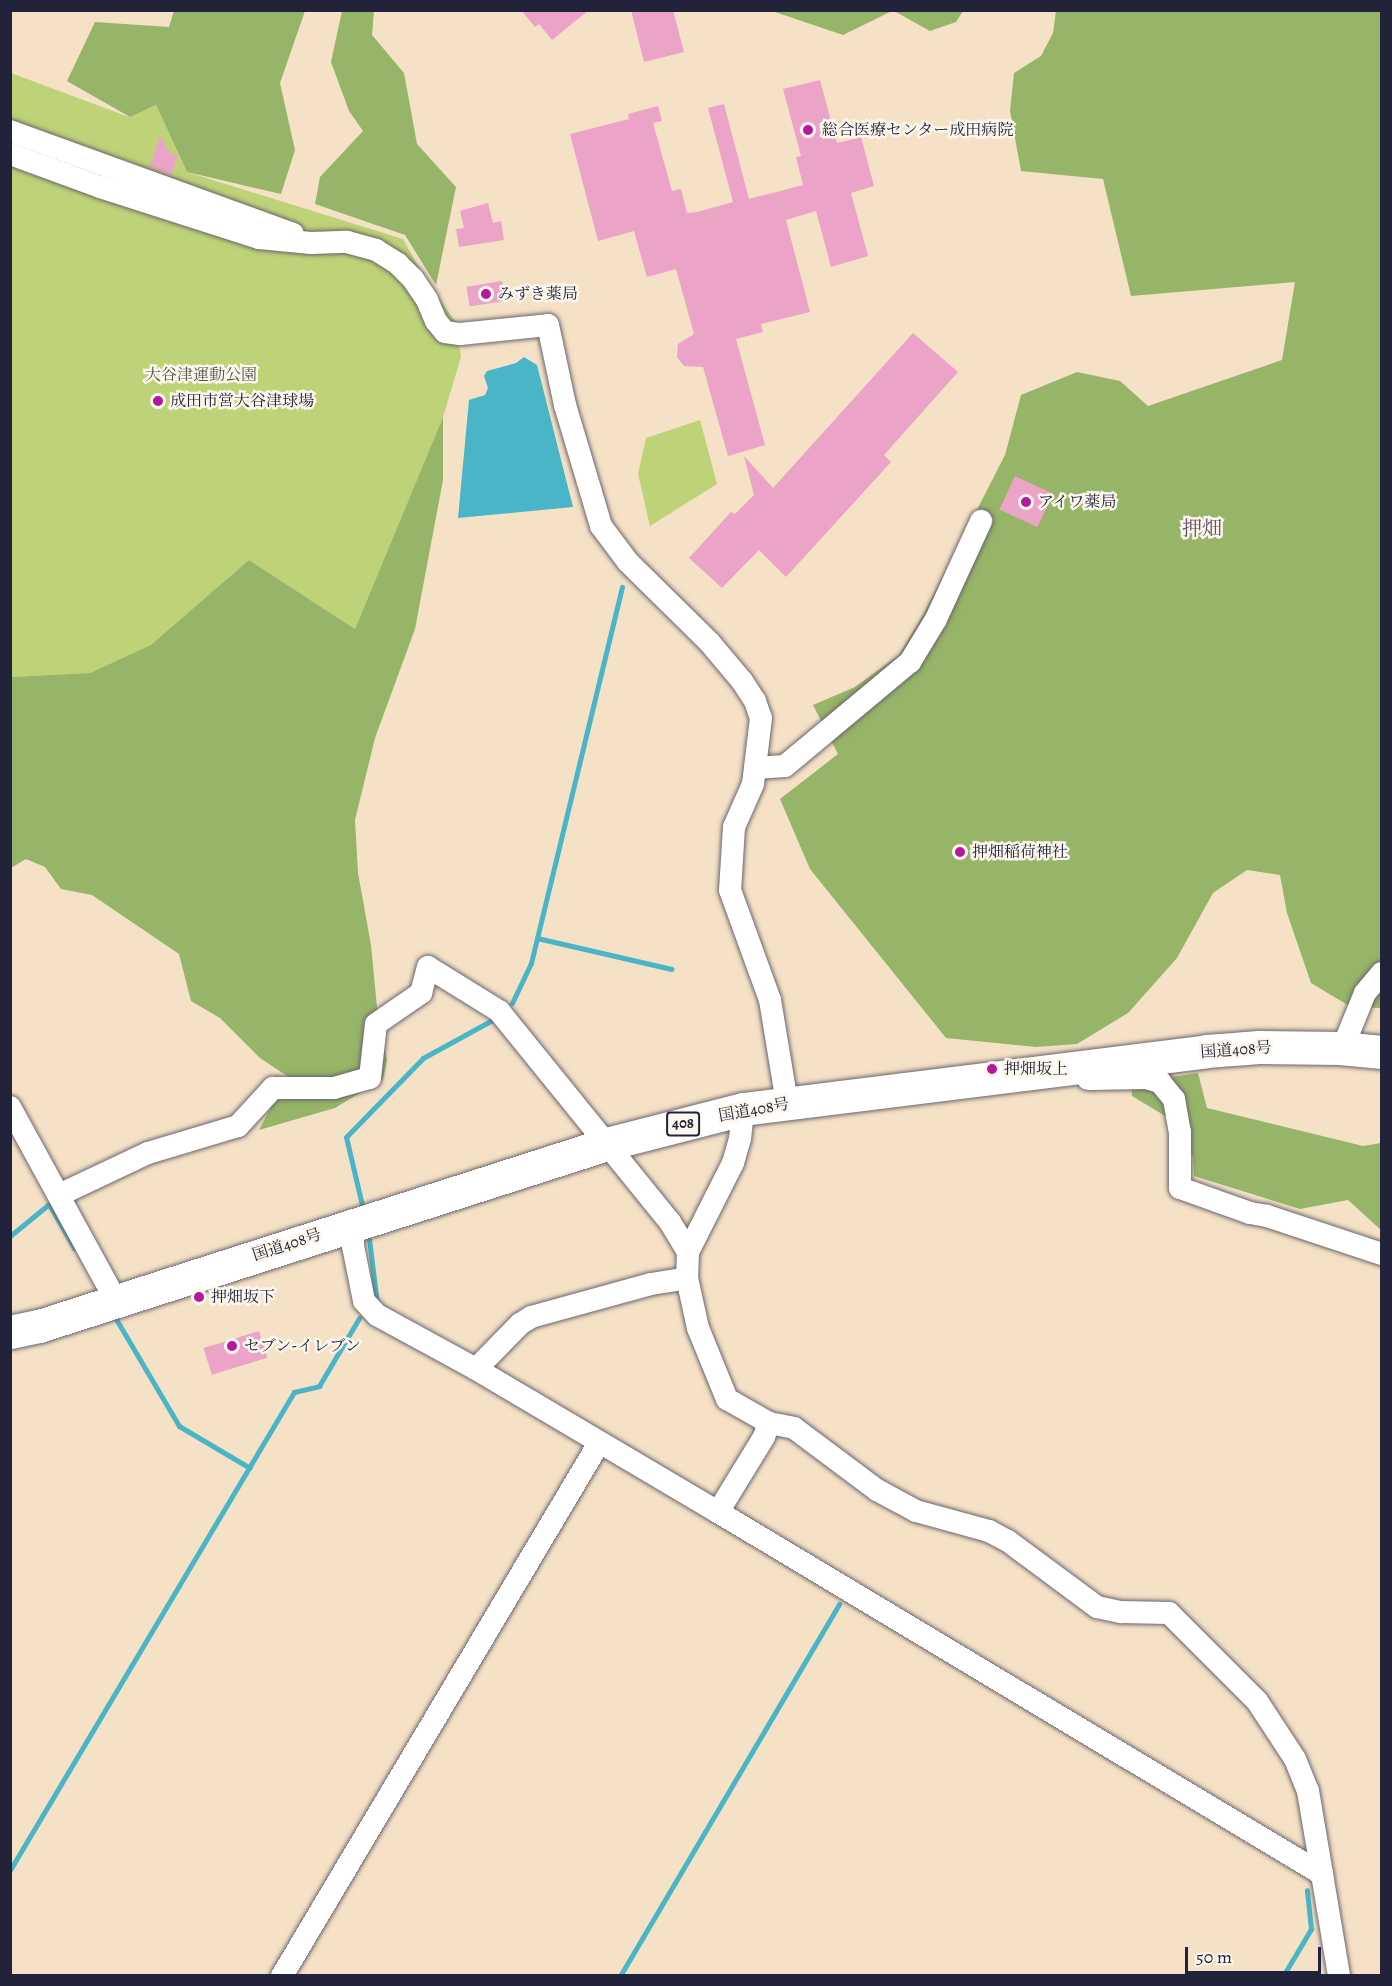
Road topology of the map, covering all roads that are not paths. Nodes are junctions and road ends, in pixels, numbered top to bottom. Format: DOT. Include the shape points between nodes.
graph roads {
  1 [pos="10,131"];
  2 [pos="10,154"];
  3 [pos="311,243"];
  4 [pos="981,522"];
  5 [pos="755,768"];
  6 [pos="1382,973"];
  7 [pos="1340,1048"];
  8 [pos="1382,1052"];
  9 [pos="982,1081"];
  10 [pos="787,1103"];
  11 [pos="743,1109"];
  12 [pos="14,1120"];
  13 [pos="608,1144"];
  14 [pos="59,1195"];
  15 [pos="353,1224"];
  16 [pos="688,1252"];
  17 [pos="1382,1254"];
  18 [pos="687,1278"];
  19 [pos="116,1300"];
  20 [pos="10,1332"];
  21 [pos="476,1369"];
  22 [pos="769,1423"];
  23 [pos="599,1443"];
  24 [pos="718,1512"];
  25 [pos="1322,1874"];
  26 [pos="282,1976"];
  27 [pos="1340,1976"];
  1 -- 3 [label="street" via="263,221"];
  2 -- 3 [label="street" via="259,238"];
  3 -- 5 [label="street" via="347,242 376,250 398,264 413,279 445,332 460,334 548,325 565,405 601,526 628,562 710,643 755,701 761,718"];
  4 -- 5 [label="street" via="936,619 910,662 785,766"];
  5 -- 10 [label="street" via="753,784 734,827 730,890 770,1000"];
  6 -- 7 [label="street" via="1365,993"];
  7 -- 8 [label="highway, 国道408号 / 408"];
  7 -- 9 [label="highway, 国道408号 / 408" via="1206,1051"];
  9 -- 10 [label="highway, 国道408号 / 408"];
  9 -- 17 [label="street" via="1146,1078 1160,1082 1174,1099 1179,1119 1180,1188"];
  10 -- 11 [label="highway, 国道408号 / 408"];
  11 -- 13 [label="highway, 国道408号 / 408"];
  11 -- 16 [label="street" via="733,1163"];
  12 -- 14 [label="street"];
  13 -- 14 [label="street" via="499,1011 428,967 421,993 376,1024 370,1078 334,1088 273,1088 238,1126 148,1153"];
  13 -- 15 [label="highway, 国道408号 / 408"];
  13 -- 16 [label="street" via="670,1222"];
  14 -- 19 [label="street"];
  15 -- 19 [label="highway, 国道408号 / 408"];
  15 -- 21 [label="street" via="353,1246 364,1301 377,1315"];
  16 -- 18 [label="street"];
  18 -- 21 [label="street" via="531,1317"];
  18 -- 22 [label="street" via="698,1328 728,1399"];
  19 -- 20 [label="highway, 国道408号 / 408"];
  21 -- 23 [label="street"];
  22 -- 24 [label="street"];
  22 -- 25 [label="street" via="794,1428 812,1438 877,1490 916,1511 988,1531 1008,1541 1097,1607 1169,1613 1257,1701 1295,1759 1308,1791"];
  23 -- 24 [label="street"];
  23 -- 26 [label="street"];
  24 -- 25 [label="street"];
  25 -- 27 [label="street"];
}
